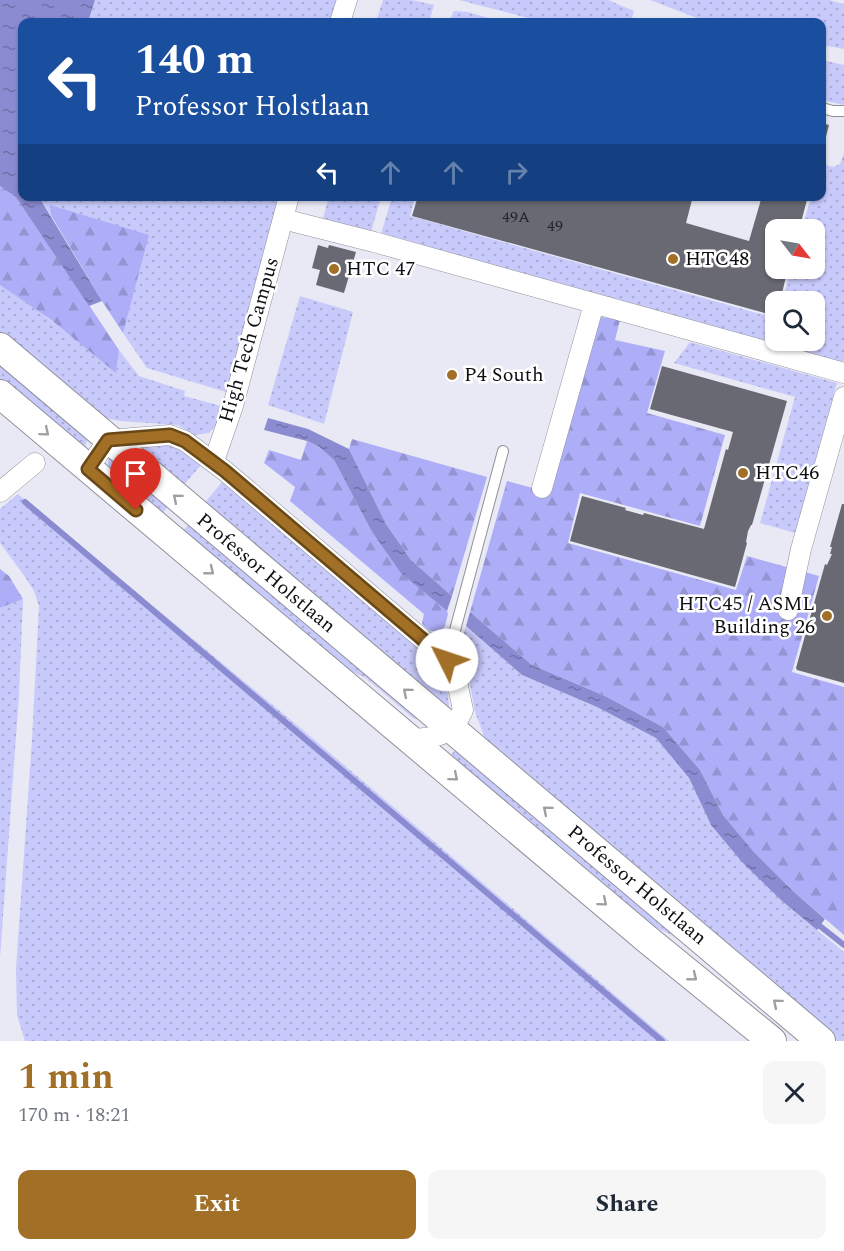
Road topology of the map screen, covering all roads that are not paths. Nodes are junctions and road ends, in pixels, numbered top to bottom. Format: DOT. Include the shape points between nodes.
graph roads {
  1 [pos="347,0"];
  2 [pos="341,18"];
  3 [pos="826,109"];
  4 [pos="844,111"];
  5 [pos="288,201"];
  6 [pos="283,219"];
  7 [pos="594,304"];
  8 [pos="0,347"];
  9 [pos="844,373"];
  10 [pos="0,394"];
  11 [pos="844,397"];
  12 [pos="108,440"];
  13 [pos="503,451"];
  14 [pos="214,461"];
  15 [pos="35,463"];
  16 [pos="835,463"];
  17 [pos="88,469"];
  18 [pos="542,488"];
  19 [pos="0,492"];
  20 [pos="788,610"];
  21 [pos="447,660"];
  22 [pos="452,729"];
  23 [pos="409,739"];
  24 [pos="772,1041"];
  25 [pos="821,1041"];
  1 -- 2 [label="street"];
  3 -- 4 [label="lane"];
  5 -- 6 [label="street, High Tech Campus"];
  6 -- 7 [label="street"];
  6 -- 14 [label="street, High Tech Campus" via="233,406"];
  7 -- 9 [label="street"];
  7 -- 18 [label="street"];
  8 -- 12 [label="main road, Professor Holstlaan"];
  10 -- 17 [label="main road, Professor Holstlaan, one-way"];
  11 -- 16 [label="street"];
  12 -- 14 [label="street" via="170,435"];
  12 -- 17 [label="street"];
  22 -- 12 [label="main road, Professor Holstlaan, one-way"];
  13 -- 21 [label="lane"];
  14 -- 21 [label="street"];
  15 -- 19 [label="street"];
  16 -- 20 [label="street" via="801,549"];
  17 -- 23 [label="main road, Professor Holstlaan, one-way"];
  21 -- 22 [label="street" via="456,677 463,710"];
  22 -- 23 [label="street" via="424,739"];
  25 -- 22 [label="main road, Professor Holstlaan, one-way"];
  23 -- 24 [label="main road, Professor Holstlaan, one-way"];
}
